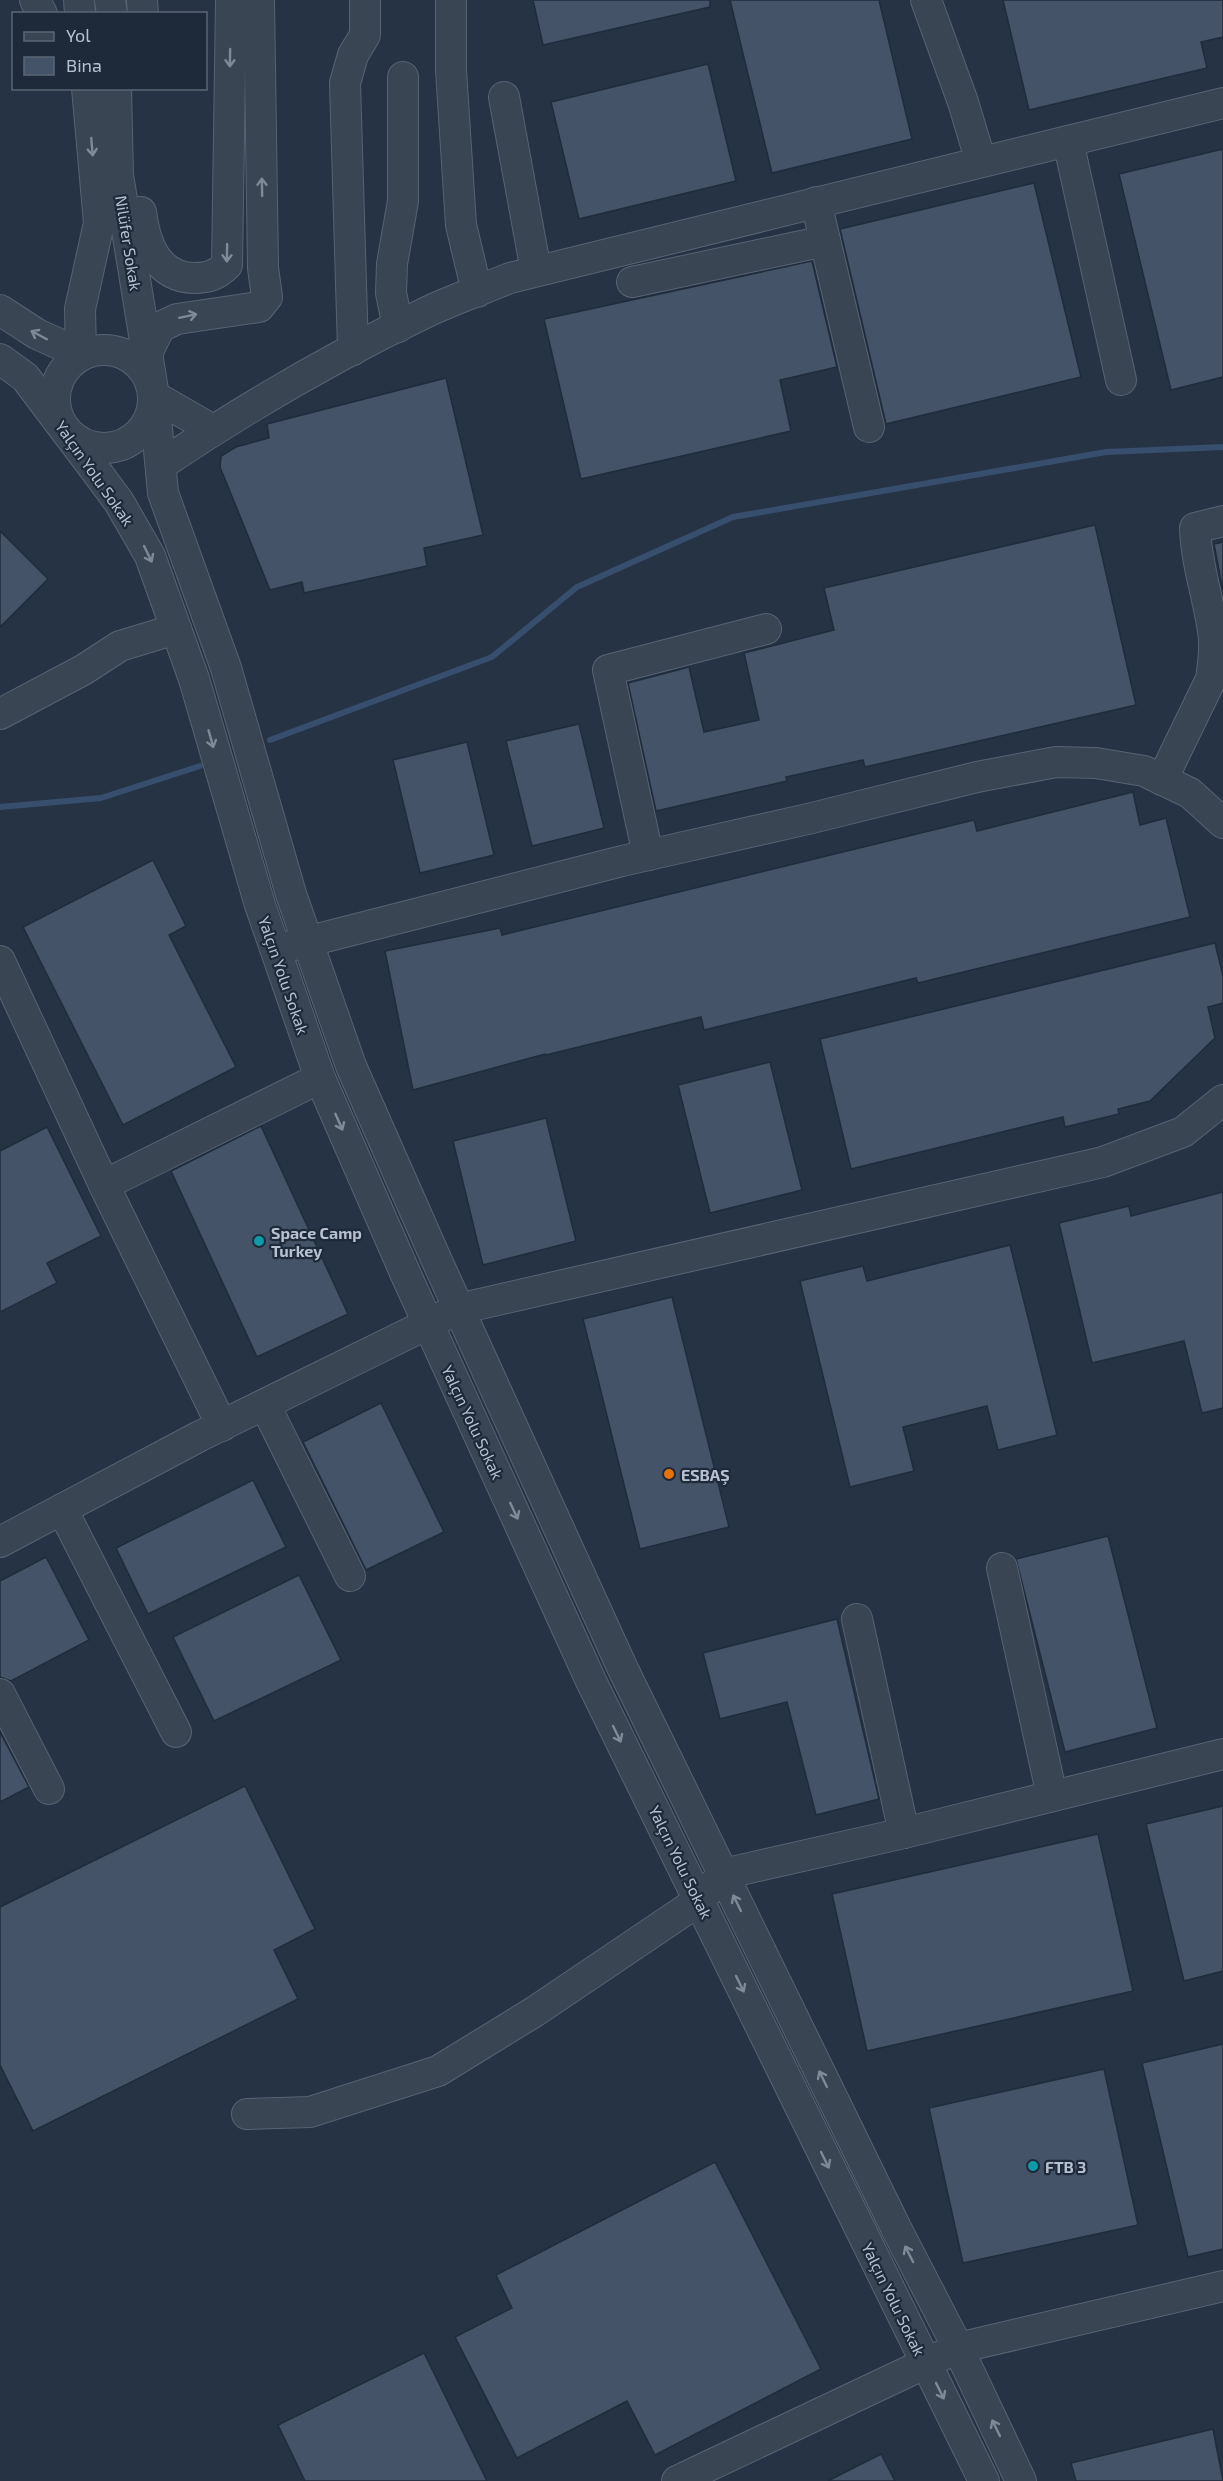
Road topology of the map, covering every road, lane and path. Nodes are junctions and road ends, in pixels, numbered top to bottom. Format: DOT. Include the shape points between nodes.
graph roads {
  1 [pos="231,0"];
  2 [pos="259,0"];
  3 [pos="365,0"];
  4 [pos="452,0"];
  5 [pos="926,0"];
  6 [pos="403,76"];
  7 [pos="116,90"];
  8 [pos="135,90"];
  9 [pos="85,95"];
  10 [pos="504,97"];
  11 [pos="1223,103"];
  12 [pos="1068,141"];
  13 [pos="981,162"];
  14 [pos="816,202"];
  15 [pos="825,241"];
  16 [pos="536,271"];
  17 [pos="632,282"];
  18 [pos="477,292"];
  19 [pos="0,310"];
  20 [pos="398,327"];
  21 [pos="353,350"];
  22 [pos="147,352"];
  23 [pos="81,354"];
  24 [pos="0,358"];
  25 [pos="1121,380"];
  26 [pos="154,396"];
  27 [pos="62,426"];
  28 [pos="869,427"];
  29 [pos="213,430"];
  30 [pos="162,464"];
  31 [pos="1223,521"];
  32 [pos="176,629"];
  33 [pos="766,629"];
  34 [pos="0,714"];
  35 [pos="1162,780"];
  36 [pos="1223,823"];
  37 [pos="648,855"];
  38 [pos="308,940"];
  39 [pos="276,951"];
  40 [pos="0,961"];
  41 [pos="320,1078"];
  42 [pos="1223,1100"];
  43 [pos="104,1185"];
  44 [pos="458,1309"];
  45 [pos="429,1324"];
  46 [pos="265,1405"];
  47 [pos="222,1426"];
  48 [pos="62,1509"];
  49 [pos="0,1542"];
  50 [pos="1002,1568"];
  51 [pos="350,1576"];
  52 [pos="858,1619"];
  53 [pos="0,1694"];
  54 [pos="176,1732"];
  55 [pos="1223,1754"];
  56 [pos="49,1789"];
  57 [pos="1053,1796"];
  58 [pos="904,1833"];
  59 [pos="723,1874"];
  60 [pos="700,1900"];
  61 [pos="247,2114"];
  62 [pos="1223,2286"];
  63 [pos="958,2348"];
  64 [pos="925,2362"];
  65 [pos="677,2481"];
  66 [pos="984,2481"];
  67 [pos="1021,2481"];
  1 -- 8 [label="street, one-way" via="227,265 219,273 207,278 172,274 156,259 146,240 132,104"];
  22 -- 2 [label="street, one-way" via="160,327 177,319 259,308 267,297 263,268"];
  3 -- 21 [label="street" via="365,35 353,55 345,83"];
  4 -- 18 [label="street" via="451,70 461,225"];
  5 -- 13 [label="street"];
  6 -- 20 [label="street" via="404,201 392,264 391,293"];
  7 -- 22 [label="street, Nilüfer Sokak" via="118,175"];
  9 -- 23 [label="street, Nilüfer Sokak, one-way" via="99,223 80,309"];
  10 -- 16 [label="street"];
  11 -- 12 [label="street"];
  12 -- 13 [label="street"];
  12 -- 25 [label="street"];
  13 -- 14 [label="street"];
  14 -- 15 [label="street"];
  14 -- 16 [label="street"];
  15 -- 17 [label="street"];
  15 -- 28 [label="street"];
  16 -- 18 [label="street"];
  18 -- 20 [label="street"];
  23 -- 19 [label="street, one-way" via="37,334"];
  20 -- 21 [label="street"];
  21 -- 29 [label="street"];
  22 -- 26 [label="street, Nilüfer Sokak"];
  23 -- 26 [label="street" via="97,349 129,355 146,373"];
  23 -- 27 [label="street" via="59,378 55,394"];
  24 -- 27 [label="street, Yalçın Yolu Sokak" via="25,377"];
  26 -- 27 [label="street" via="145,427 134,439 119,446 87,446"];
  26 -- 29 [label="street"];
  26 -- 30 [label="street, Yalçın Yolu Sokak"];
  27 -- 32 [label="street, Yalçın Yolu Sokak, one-way" via="119,502 150,556"];
  29 -- 30 [label="street"];
  30 -- 38 [label="street, Yalçın Yolu Sokak" via="163,493 226,668"];
  31 -- 35 [label="street" via="1195,528 1214,633 1212,678"];
  32 -- 34 [label="street" via="120,646"];
  32 -- 39 [label="street, Yalçın Yolu Sokak, one-way"];
  33 -- 37 [label="street" via="608,670"];
  35 -- 36 [label="street" via="1190,793"];
  35 -- 37 [label="street" via="1144,771 1096,763 1056,762"];
  37 -- 38 [label="street"];
  38 -- 39 [label="street"];
  38 -- 44 [label="street, Yalçın Yolu Sokak" via="351,1066"];
  39 -- 41 [label="street, Yalçın Yolu Sokak"];
  40 -- 43 [label="street"];
  41 -- 43 [label="street"];
  41 -- 45 [label="street, Yalçın Yolu Sokak, one-way"];
  42 -- 44 [label="street" via="1183,1132 1102,1162"];
  43 -- 47 [label="street"];
  44 -- 45 [label="street"];
  44 -- 59 [label="street, Yalçın Yolu Sokak" via="622,1667"];
  45 -- 46 [label="street"];
  45 -- 60 [label="street, Yalçın Yolu Sokak, one-way" via="591,1681"];
  46 -- 47 [label="street"];
  46 -- 51 [label="street"];
  47 -- 48 [label="street"];
  48 -- 49 [label="street"];
  48 -- 54 [label="street"];
  50 -- 57 [label="street"];
  52 -- 58 [label="street"];
  53 -- 56 [label="street"];
  55 -- 57 [label="street"];
  57 -- 58 [label="street"];
  58 -- 59 [label="street"];
  59 -- 60 [label="street"];
  63 -- 59 [label="street, Yalçın Yolu Sokak, one-way"];
  60 -- 61 [label="street" via="534,2012 438,2071 310,2112"];
  60 -- 64 [label="street, Yalçın Yolu Sokak, one-way"];
  62 -- 63 [label="street"];
  63 -- 64 [label="street"];
  67 -- 63 [label="street, Yalçın Yolu Sokak, one-way"];
  64 -- 65 [label="street"];
  64 -- 66 [label="street, Yalçın Yolu Sokak, one-way"];
}
